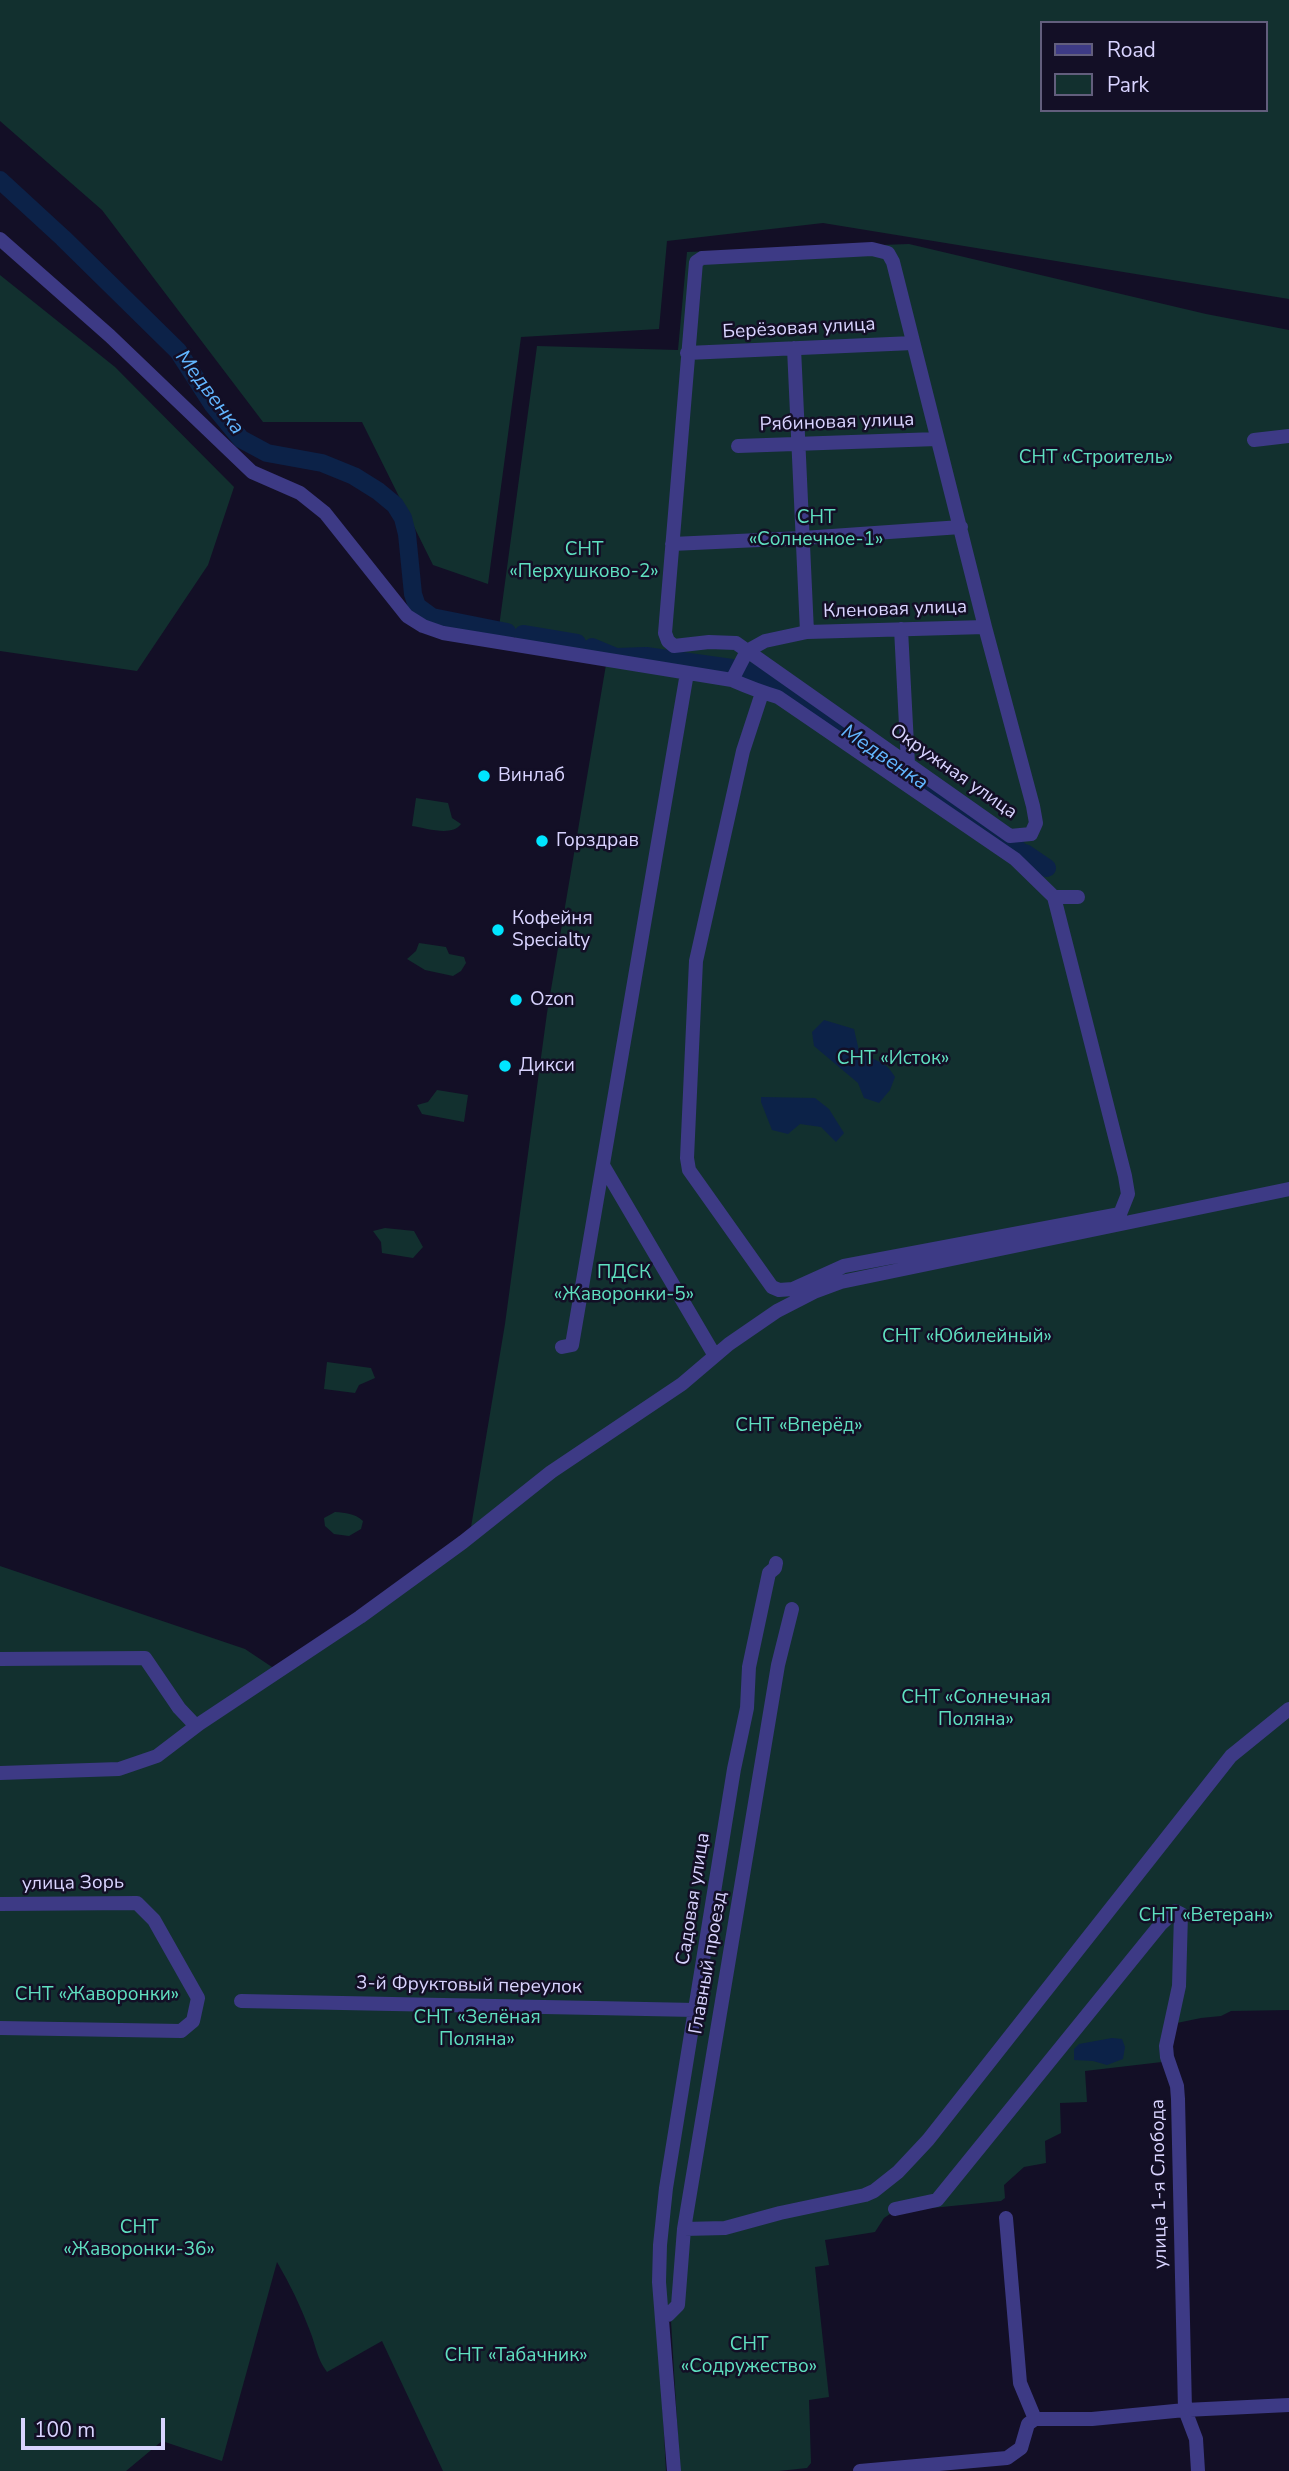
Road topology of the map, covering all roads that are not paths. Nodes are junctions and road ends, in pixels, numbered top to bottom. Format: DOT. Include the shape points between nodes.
graph roads {
  1 [pos="0,239"];
  2 [pos="913,342"];
  3 [pos="794,348"];
  4 [pos="687,353"];
  5 [pos="1289,436"];
  6 [pos="937,439"];
  7 [pos="1254,440"];
  8 [pos="799,444"];
  9 [pos="738,446"];
  10 [pos="961,527"];
  11 [pos="803,538"];
  12 [pos="672,544"];
  13 [pos="985,627"];
  14 [pos="901,629"];
  15 [pos="807,632"];
  16 [pos="743,657"];
  17 [pos="687,673"];
  18 [pos="732,680"];
  19 [pos="762,693"];
  20 [pos="908,764"];
  21 [pos="1054,897"];
  22 [pos="1077,897"];
  23 [pos="604,1167"];
  24 [pos="1289,1189"];
  25 [pos="562,1347"];
  26 [pos="715,1356"];
  27 [pos="776,1563"];
  28 [pos="792,1609"];
  29 [pos="0,1659"];
  30 [pos="1289,1709"];
  31 [pos="196,1726"];
  32 [pos="0,1773"];
  33 [pos="0,1904"];
  34 [pos="241,2001"];
  35 [pos="696,2010"];
  36 [pos="0,2028"];
  37 [pos="895,2209"];
  38 [pos="1006,2218"];
  39 [pos="684,2229"];
  40 [pos="662,2315"];
  41 [pos="1289,2404"];
  42 [pos="1185,2410"];
  43 [pos="1035,2418"];
  44 [pos="674,2471"];
  45 [pos="860,2471"];
  46 [pos="1198,2471"];
  1 -- 17 [label="street" via="110,335 252,472 300,493 325,513 415,621 443,633"];
  2 -- 3 [label="street, Берёзовая улица"];
  2 -- 4 [label="street, Окружная улица" via="893,262 888,253 872,249 702,258 696,262"];
  2 -- 6 [label="street, Окружная улица"];
  3 -- 4 [label="street, Берёзовая улица"];
  3 -- 8 [label="street"];
  4 -- 12 [label="street, Окружная улица"];
  5 -- 7 [label="street"];
  6 -- 8 [label="street, Рябиновая улица"];
  6 -- 10 [label="street, Окружная улица"];
  8 -- 9 [label="street, Рябиновая улица"];
  8 -- 11 [label="street"];
  10 -- 11 [label="street"];
  10 -- 13 [label="street, Окружная улица"];
  11 -- 12 [label="street"];
  11 -- 15 [label="street"];
  12 -- 16 [label="street, Окружная улица" via="668,641 674,646 736,643"];
  13 -- 14 [label="street, Кленовая улица"];
  13 -- 20 [label="street, Окружная улица" via="1034,806 1036,823 1031,834 1010,836"];
  14 -- 15 [label="street, Кленовая улица"];
  14 -- 20 [label="street"];
  15 -- 16 [label="street, Кленовая улица" via="765,641"];
  16 -- 18 [label="street"];
  16 -- 20 [label="street, Окружная улица"];
  17 -- 18 [label="street"];
  17 -- 23 [label="street"];
  18 -- 19 [label="street"];
  19 -- 21 [label="street" via="778,697 1016,859"];
  19 -- 21 [label="street" via="743,751 696,961 687,1158 689,1170 772,1287 793,1289 844,1266 1120,1214 1128,1194 1125,1176"];
  21 -- 22 [label="street"];
  23 -- 25 [label="street" via="572,1345"];
  23 -- 26 [label="street"];
  24 -- 26 [label="street" via="832,1285 777,1311"];
  26 -- 31 [label="street" via="682,1384 551,1472 360,1617"];
  27 -- 35 [label="street, Садовая улица" via="769,1573 749,1667 747,1708"];
  28 -- 39 [label="street, Главный проезд" via="778,1665"];
  29 -- 31 [label="street" via="145,1658"];
  30 -- 39 [label="street" via="1231,1756 956,2108 898,2172 865,2195 725,2228"];
  31 -- 32 [label="street" via="157,1756 119,1769"];
  33 -- 36 [label="street, улица Зорь" via="137,1903 154,1920 198,1998 193,2021 181,2031"];
  34 -- 35 [label="street, 3-й Фруктовый переулок"];
  35 -- 40 [label="street, Садовая улица" via="666,2188 659,2268"];
  37 -- 42 [label="street, улица 1-я Слобода" via="937,2200 1160,1925 1175,1912 1181,1914 1179,1986 1166,2046 1178,2099"];
  38 -- 43 [label="street" via="1020,2383"];
  39 -- 40 [label="street, Главный проезд" via="678,2305"];
  40 -- 44 [label="street, Садовая улица"];
  41 -- 42 [label="street"];
  42 -- 43 [label="street"];
  42 -- 46 [label="street, улица 1-я Слобода" via="1196,2439"];
  43 -- 45 [label="street" via="1028,2424 1021,2448 1007,2458"];
}
